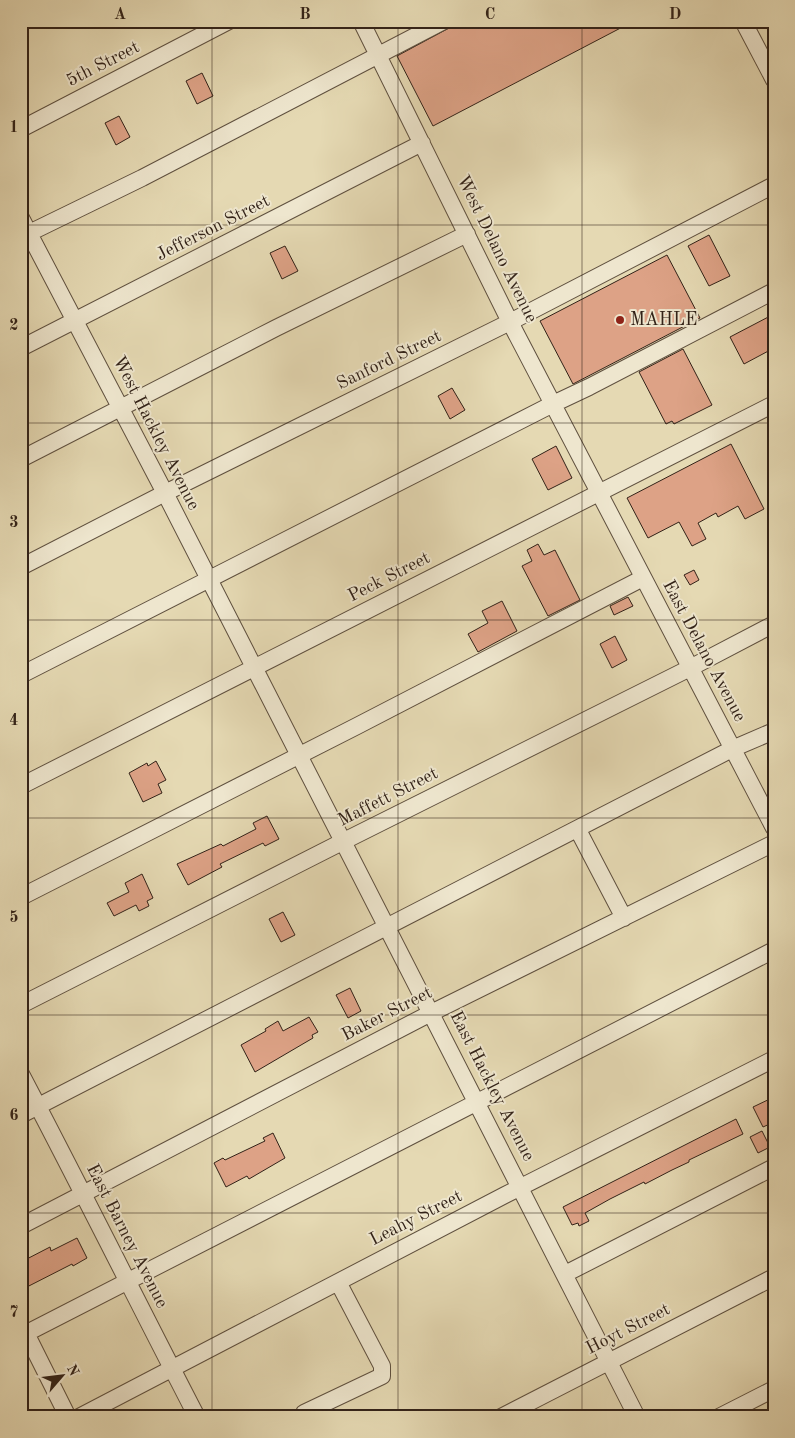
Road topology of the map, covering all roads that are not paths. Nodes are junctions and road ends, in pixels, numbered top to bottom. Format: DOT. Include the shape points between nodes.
graph roads {
  1 [pos="229,21"];
  2 [pos="362,21"];
  3 [pos="444,21"];
  4 [pos="743,21"];
  5 [pos="378,55"];
  6 [pos="774,80"];
  7 [pos="21,129"];
  8 [pos="422,143"];
  9 [pos="774,185"];
  10 [pos="21,218"];
  11 [pos="467,234"];
  12 [pos="25,235"];
  13 [pos="774,290"];
  14 [pos="75,321"];
  15 [pos="510,322"];
  16 [pos="21,348"];
  17 [pos="553,404"];
  18 [pos="774,404"];
  19 [pos="120,408"];
  20 [pos="21,459"];
  21 [pos="165,493"];
  22 [pos="599,494"];
  23 [pos="21,568"];
  24 [pos="643,578"];
  25 [pos="209,581"];
  26 [pos="774,624"];
  27 [pos="253,668"];
  28 [pos="690,668"];
  29 [pos="21,675"];
  30 [pos="774,731"];
  31 [pos="732,749"];
  32 [pos="298,756"];
  33 [pos="21,786"];
  34 [pos="774,828"];
  35 [pos="578,830"];
  36 [pos="342,842"];
  37 [pos="774,843"];
  38 [pos="21,897"];
  39 [pos="624,918"];
  40 [pos="387,928"];
  41 [pos="774,950"];
  42 [pos="21,1005"];
  43 [pos="431,1013"];
  44 [pos="774,1059"];
  45 [pos="21,1074"];
  46 [pos="477,1102"];
  47 [pos="38,1106"];
  48 [pos="21,1115"];
  49 [pos="774,1167"];
  50 [pos="521,1187"];
  51 [pos="84,1194"];
  52 [pos="21,1226"];
  53 [pos="565,1274"];
  54 [pos="774,1277"];
  55 [pos="126,1281"];
  56 [pos="338,1282"];
  57 [pos="24,1334"];
  58 [pos="609,1361"];
  59 [pos="172,1368"];
  60 [pos="774,1389"];
  61 [pos="304,1413"];
  62 [pos="68,1417"];
  63 [pos="79,1417"];
  64 [pos="197,1417"];
  65 [pos="501,1417"];
  66 [pos="638,1417"];
  67 [pos="719,1417"];
  1 -- 7 [label="street, 5th Street"];
  2 -- 5 [label="street, West Delano Avenue"];
  3 -- 5 [label="street"];
  4 -- 6 [label="street"];
  5 -- 8 [label="street, West Delano Avenue"];
  5 -- 12 [label="street"];
  8 -- 11 [label="street, West Delano Avenue"];
  8 -- 14 [label="street, Jefferson Street"];
  9 -- 15 [label="street, Sanford Street"];
  10 -- 12 [label="street, West Hackley Avenue"];
  11 -- 15 [label="street, West Delano Avenue"];
  11 -- 19 [label="street"];
  12 -- 14 [label="street, West Hackley Avenue"];
  13 -- 17 [label="street"];
  14 -- 16 [label="street, Jefferson Street"];
  14 -- 19 [label="street, West Hackley Avenue"];
  15 -- 17 [label="street, West Delano Avenue"];
  15 -- 21 [label="street, Sanford Street"];
  17 -- 22 [label="street, West Delano Avenue"];
  17 -- 25 [label="street"];
  18 -- 22 [label="street, Peck Street"];
  19 -- 20 [label="street"];
  19 -- 21 [label="street, West Hackley Avenue"];
  21 -- 23 [label="street, Sanford Street"];
  21 -- 25 [label="street, West Hackley Avenue"];
  22 -- 24 [label="street, East Delano Avenue"];
  22 -- 27 [label="street, Peck Street"];
  24 -- 28 [label="street, East Delano Avenue"];
  24 -- 32 [label="street"];
  25 -- 27 [label="street, West Hackley Avenue"];
  25 -- 29 [label="street"];
  26 -- 28 [label="street, Maffett Street"];
  27 -- 32 [label="street, East Hackley Avenue"];
  27 -- 33 [label="street, Peck Street"];
  28 -- 31 [label="street, East Delano Avenue"];
  28 -- 36 [label="street, Maffett Street"];
  30 -- 31 [label="street"];
  31 -- 34 [label="street, East Delano Avenue"];
  31 -- 35 [label="street"];
  32 -- 36 [label="street, East Hackley Avenue"];
  32 -- 38 [label="street"];
  35 -- 39 [label="street"];
  35 -- 40 [label="street"];
  36 -- 40 [label="street, East Hackley Avenue"];
  36 -- 42 [label="street, Maffett Street"];
  37 -- 39 [label="street, Baker Street"];
  39 -- 43 [label="street, Baker Street"];
  40 -- 43 [label="street, East Hackley Avenue"];
  40 -- 47 [label="street"];
  41 -- 46 [label="street"];
  43 -- 46 [label="street, East Hackley Avenue"];
  43 -- 51 [label="street, Baker Street"];
  44 -- 50 [label="street, Leahy Street"];
  45 -- 47 [label="street, East Barney Avenue"];
  46 -- 50 [label="street, East Hackley Avenue"];
  46 -- 55 [label="street"];
  47 -- 48 [label="street"];
  47 -- 51 [label="street, East Barney Avenue"];
  49 -- 53 [label="street"];
  50 -- 53 [label="street, East Hackley Avenue"];
  50 -- 56 [label="street, Leahy Street"];
  51 -- 52 [label="street, Baker Street"];
  51 -- 55 [label="street, East Barney Avenue"];
  53 -- 58 [label="street, East Hackley Avenue"];
  54 -- 58 [label="street, Hoyt Street"];
  55 -- 57 [label="street"];
  55 -- 59 [label="street, East Barney Avenue"];
  56 -- 59 [label="street, Leahy Street"];
  56 -- 61 [label="street" via="382,1366 382,1376"];
  57 -- 62 [label="street"];
  58 -- 65 [label="street, Hoyt Street"];
  58 -- 66 [label="street, East Hackley Avenue"];
  59 -- 63 [label="street, Leahy Street"];
  59 -- 64 [label="street, East Barney Avenue"];
  60 -- 67 [label="street"];
}
